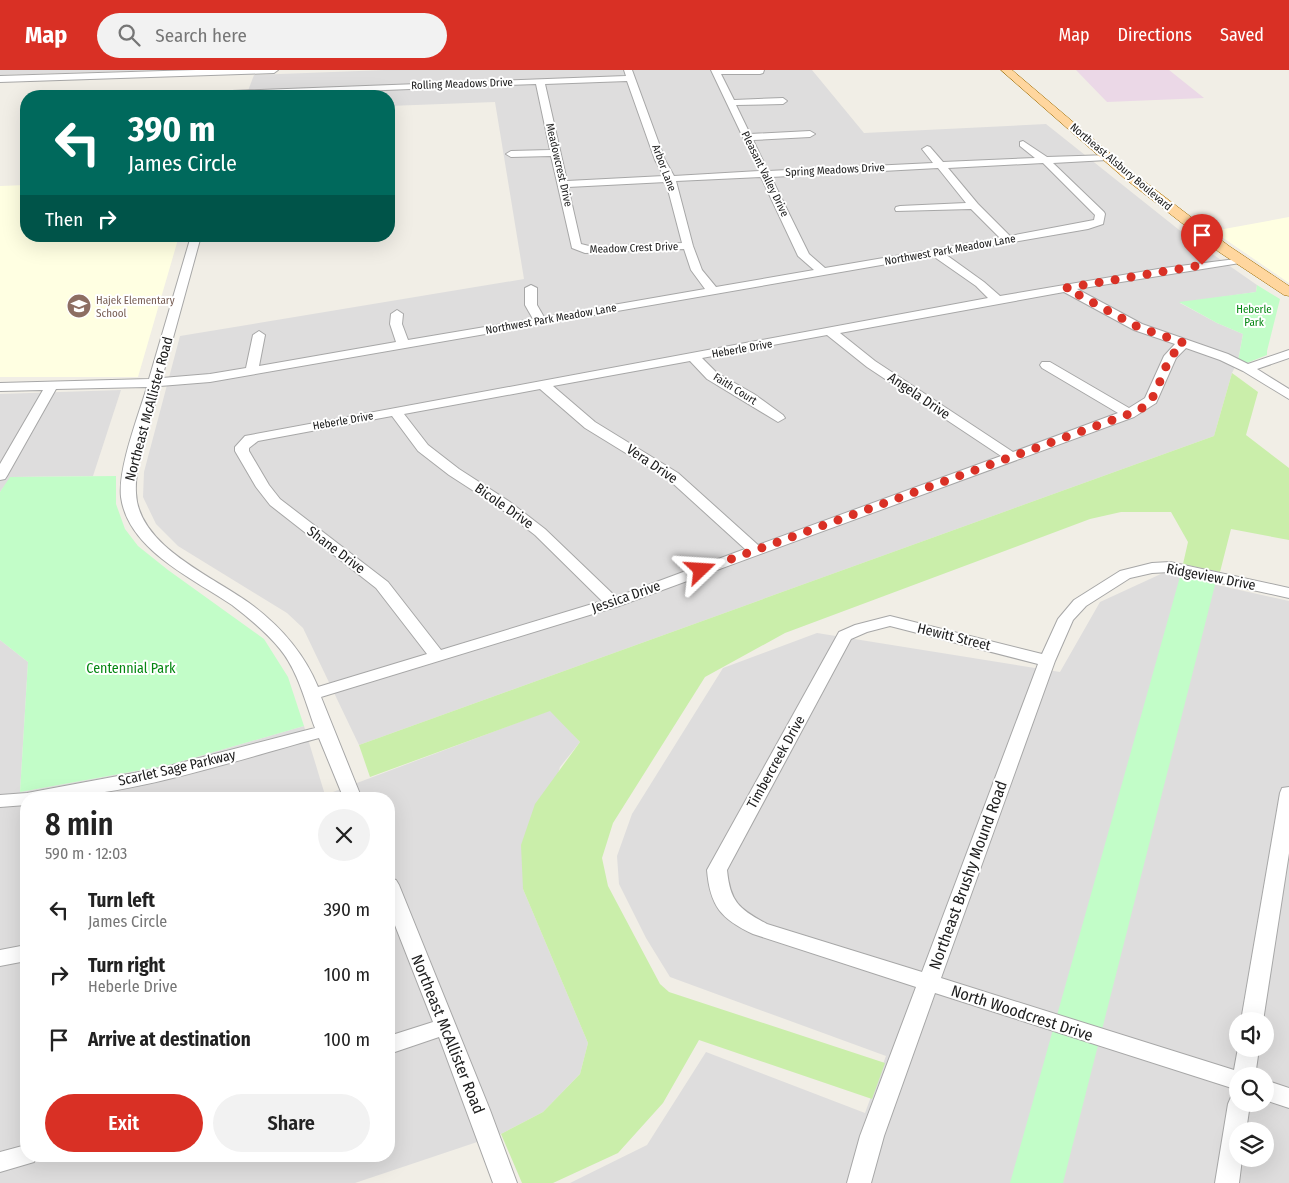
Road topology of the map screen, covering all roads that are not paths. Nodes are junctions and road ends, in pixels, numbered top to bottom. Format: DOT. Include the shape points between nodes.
graph roads {
  1 [pos="274,70"];
  2 [pos="1006,70"];
  3 [pos="241,71"];
  4 [pos="715,71"];
  5 [pos="760,71"];
  6 [pos="629,74"];
  7 [pos="0,79"];
  8 [pos="540,81"];
  9 [pos="236,90"];
  10 [pos="344,90"];
  11 [pos="783,101"];
  12 [pos="730,103"];
  13 [pos="810,134"];
  14 [pos="747,137"];
  15 [pos="1023,144"];
  16 [pos="927,148"];
  17 [pos="556,153"];
  18 [pos="511,154"];
  19 [pos="1107,157"];
  20 [pos="1045,160"];
  21 [pos="939,165"];
  22 [pos="765,174"];
  23 [pos="670,178"];
  24 [pos="564,184"];
  25 [pos="974,206"];
  26 [pos="900,209"];
  27 [pos="1008,240"];
  28 [pos="194,242"];
  29 [pos="688,246"];
  30 [pos="580,248"];
  31 [pos="936,252"];
  32 [pos="1240,260"];
  33 [pos="823,272"];
  34 [pos="531,288"];
  35 [pos="1066,288"];
  36 [pos="713,291"];
  37 [pos="1289,292"];
  38 [pos="997,300"];
  39 [pos="397,314"];
  40 [pos="540,321"];
  41 [pos="831,332"];
  42 [pos="259,335"];
  43 [pos="1184,343"];
  44 [pos="403,345"];
  45 [pos="1289,354"];
  46 [pos="694,357"];
  47 [pos="1046,365"];
  48 [pos="1247,368"];
  49 [pos="252,370"];
  50 [pos="155,383"];
  51 [pos="544,385"];
  52 [pos="0,387"];
  53 [pos="51,387"];
  54 [pos="1289,395"];
  55 [pos="396,412"];
  56 [pos="1129,414"];
  57 [pos="778,418"];
  58 [pos="245,443"];
  59 [pos="1011,457"];
  60 [pos="0,476"];
  61 [pos="755,550"];
  62 [pos="1106,586"];
  63 [pos="1289,592"];
  64 [pos="612,603"];
  65 [pos="861,628"];
  66 [pos="437,656"];
  67 [pos="1047,660"];
  68 [pos="312,694"];
  69 [pos="325,731"];
  70 [pos="64,792"];
  71 [pos="350,792"];
  72 [pos="1289,793"];
  73 [pos="20,800"];
  74 [pos="0,802"];
  75 [pos="395,900"];
  76 [pos="726,907"];
  77 [pos="20,954"];
  78 [pos="0,958"];
  79 [pos="929,983"];
  80 [pos="1253,1012"];
  81 [pos="444,1027"];
  82 [pos="395,1043"];
  83 [pos="1229,1078"];
  84 [pos="1274,1093"];
  85 [pos="1289,1098"];
  86 [pos="1238,1112"];
  87 [pos="20,1157"];
  88 [pos="0,1162"];
  89 [pos="505,1183"];
  90 [pos="859,1183"];
  91 [pos="1227,1183"];
  1 -- 3 [label="street"];
  2 -- 19 [label="main road, Northeast Alsbury Boulevard"];
  3 -- 7 [label="street"];
  3 -- 9 [label="street"];
  4 -- 5 [label="street"];
  4 -- 12 [label="street, Pleasant Valley Drive"];
  6 -- 8 [label="street, Rolling Meadows Drive"];
  6 -- 23 [label="street, Arbor Lane" via="660,160"];
  8 -- 10 [label="street, Rolling Meadows Drive"];
  8 -- 17 [label="street, Meadowcrest Drive"];
  11 -- 12 [label="street"];
  12 -- 14 [label="street, Pleasant Valley Drive"];
  13 -- 14 [label="street"];
  14 -- 22 [label="street, Pleasant Valley Drive"];
  15 -- 20 [label="street"];
  16 -- 21 [label="street"];
  17 -- 18 [label="street"];
  17 -- 24 [label="street, Meadowcrest Drive"];
  19 -- 20 [label="street, Spring Meadows Drive"];
  19 -- 32 [label="main road, Northeast Alsbury Boulevard"];
  20 -- 21 [label="street, Spring Meadows Drive"];
  20 -- 27 [label="street, Northwest Park Meadow Lane" via="1100,214 1099,222"];
  21 -- 22 [label="street, Spring Meadows Drive"];
  21 -- 25 [label="street"];
  22 -- 23 [label="street, Spring Meadows Drive"];
  22 -- 33 [label="street, Pleasant Valley Drive" via="804,256"];
  23 -- 24 [label="street, Spring Meadows Drive"];
  23 -- 29 [label="street, Arbor Lane"];
  24 -- 30 [label="street, Meadowcrest Drive" via="576,246"];
  25 -- 26 [label="street"];
  25 -- 27 [label="street"];
  27 -- 31 [label="street, Northwest Park Meadow Lane"];
  28 -- 50 [label="street, Northeast McAllister Road"];
  29 -- 30 [label="street, Meadow Crest Drive"];
  29 -- 36 [label="street, Arbor Lane" via="697,270"];
  31 -- 33 [label="street, Northwest Park Meadow Lane"];
  31 -- 38 [label="street"];
  32 -- 35 [label="street, Heberle Drive"];
  32 -- 37 [label="main road, Northeast Alsbury Boulevard"];
  33 -- 36 [label="street, Northwest Park Meadow Lane"];
  34 -- 40 [label="street" via="531,305"];
  35 -- 38 [label="street, Heberle Drive"];
  35 -- 43 [label="street" via="1138,327"];
  36 -- 40 [label="street, Northwest Park Meadow Lane"];
  38 -- 41 [label="street, Heberle Drive"];
  39 -- 44 [label="street" via="396,324"];
  40 -- 44 [label="street, Northwest Park Meadow Lane"];
  41 -- 46 [label="street, Heberle Drive"];
  41 -- 59 [label="street, Angela Drive" via="871,364"];
  42 -- 49 [label="street"];
  43 -- 48 [label="street"];
  43 -- 56 [label="street, Jessica Drive" via="1170,356 1151,400"];
  44 -- 49 [label="street, Northwest Park Meadow Lane"];
  45 -- 48 [label="street"];
  46 -- 51 [label="street, Heberle Drive"];
  46 -- 57 [label="street, Faith Court" via="712,376 749,396"];
  47 -- 56 [label="street"];
  48 -- 54 [label="street"];
  49 -- 50 [label="street, Northwest Park Meadow Lane"];
  50 -- 53 [label="street, Northwest Park Meadow Lane"];
  50 -- 68 [label="street, Northeast McAllister Road" via="128,482 129,502 137,521 165,554 271,630 293,654"];
  51 -- 55 [label="street, Heberle Drive"];
  51 -- 61 [label="street, Vera Drive" via="590,425 673,476"];
  52 -- 53 [label="street, Northwest Park Meadow Lane"];
  53 -- 60 [label="street"];
  55 -- 58 [label="street, Heberle Drive" via="258,437"];
  55 -- 64 [label="street, Bicole Drive" via="423,448 454,472 506,504 540,532"];
  56 -- 59 [label="street, Jessica Drive"];
  58 -- 66 [label="street, Shane Drive" via="242,451 275,502 382,585"];
  59 -- 61 [label="street, Jessica Drive"];
  61 -- 64 [label="street, Jessica Drive"];
  62 -- 63 [label="street, Ridgeview Drive" via="1125,574 1170,567"];
  62 -- 67 [label="street, Northeast Brushy Mound Road" via="1080,603 1066,619"];
  64 -- 66 [label="street, Jessica Drive"];
  65 -- 67 [label="street, Hewitt Street" via="890,622 908,624"];
  65 -- 76 [label="street, Timbercreek Drive" via="845,636 717,870 718,889"];
  66 -- 68 [label="street, Jessica Drive"];
  67 -- 79 [label="street, Northeast Brushy Mound Road"];
  68 -- 69 [label="street, Northeast McAllister Road"];
  69 -- 70 [label="street, Scarlet Sage Parkway" via="160,774"];
  69 -- 71 [label="street, Northeast McAllister Road"];
  72 -- 80 [label="street"];
  73 -- 74 [label="street, Scarlet Sage Parkway"];
  75 -- 81 [label="street, Northeast McAllister Road"];
  76 -- 79 [label="street, North Woodcrest Drive" via="760,929"];
  77 -- 78 [label="street"];
  79 -- 83 [label="street, North Woodcrest Drive"];
  79 -- 90 [label="street, Northeast Brushy Mound Road" via="872,1136"];
  81 -- 82 [label="street"];
  81 -- 89 [label="street, Northeast McAllister Road"];
  84 -- 85 [label="street"];
  86 -- 91 [label="street"];
  87 -- 88 [label="street"];
}
